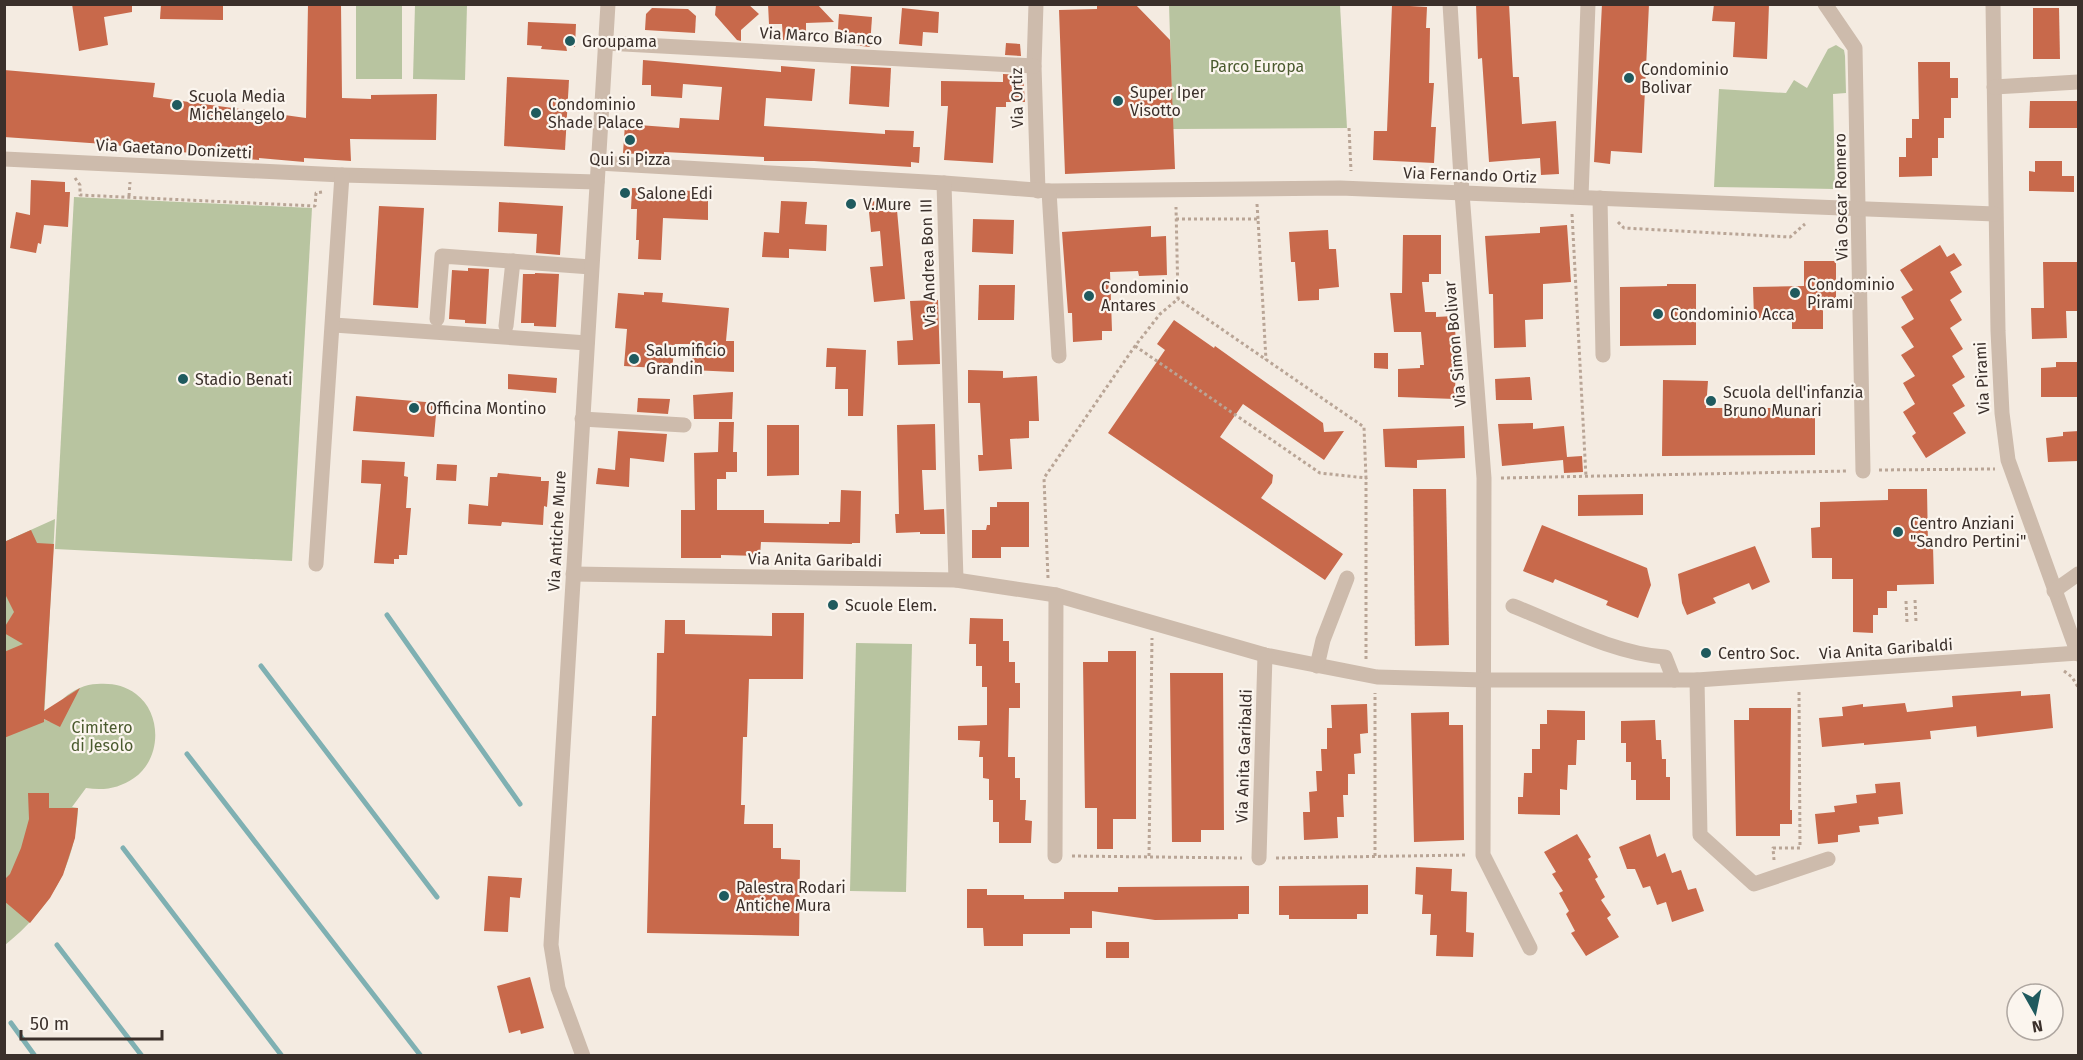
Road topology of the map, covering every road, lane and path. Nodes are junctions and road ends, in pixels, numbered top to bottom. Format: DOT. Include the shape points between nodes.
graph roads {
  1 [pos="608,4"];
  2 [pos="1036,4"];
  3 [pos="1450,4"];
  4 [pos="1588,4"];
  5 [pos="1825,4"];
  6 [pos="1993,4"];
  7 [pos="605,43"];
  8 [pos="1034,66"];
  9 [pos="2079,82"];
  10 [pos="1994,87"];
  11 [pos="1348,128"];
  12 [pos="4,159"];
  13 [pos="598,163"];
  14 [pos="342,175"];
  15 [pos="1354,175"];
  16 [pos="74,177"];
  17 [pos="597,182"];
  18 [pos="944,183"];
  19 [pos="1043,191"];
  20 [pos="1462,194"];
  21 [pos="1600,198"];
  22 [pos="1176,200"];
  23 [pos="1575,202"];
  24 [pos="315,206"];
  25 [pos="1859,209"];
  26 [pos="1562,212"];
  27 [pos="1600,214"];
  28 [pos="1995,214"];
  29 [pos="1176,219"];
  30 [pos="1807,222"];
  31 [pos="513,261"];
  32 [pos="591,267"];
  33 [pos="1178,299"];
  34 [pos="437,319"];
  35 [pos="334,326"];
  36 [pos="507,326"];
  37 [pos="587,343"];
  38 [pos="1135,346"];
  39 [pos="1604,355"];
  40 [pos="1059,356"];
  41 [pos="1266,361"];
  42 [pos="582,419"];
  43 [pos="684,425"];
  44 [pos="2010,469"];
  45 [pos="1863,471"];
  46 [pos="1586,477"];
  47 [pos="1366,478"];
  48 [pos="1484,478"];
  49 [pos="316,564"];
  50 [pos="573,574"];
  51 [pos="2079,574"];
  52 [pos="1347,578"];
  53 [pos="1048,579"];
  54 [pos="956,580"];
  55 [pos="2055,591"];
  56 [pos="1056,595"];
  57 [pos="1915,600"];
  58 [pos="1906,601"];
  59 [pos="1513,606"];
  60 [pos="1916,622"];
  61 [pos="1907,623"];
  62 [pos="1152,636"];
  63 [pos="2078,654"];
  64 [pos="1266,656"];
  65 [pos="1366,661"];
  66 [pos="1317,666"];
  67 [pos="1484,680"];
  68 [pos="1674,680"];
  69 [pos="1697,680"];
  70 [pos="1799,685"];
  71 [pos="1375,692"];
  72 [pos="1483,855"];
  73 [pos="1055,856"];
  74 [pos="1149,856"];
  75 [pos="1375,856"];
  76 [pos="1259,858"];
  77 [pos="1828,859"];
  78 [pos="1776,877"];
  79 [pos="1530,948"];
  80 [pos="584,1056"];
  1 -- 7 [label="street, Via Antiche Mure"];
  2 -- 8 [label="street, Via Ortiz"];
  3 -- 20 [label="street, Via Simon Bolivar"];
  4 -- 23 [label="street"];
  5 -- 25 [label="street, Via Oscar Romero" via="1856,48"];
  6 -- 10 [label="street, Via Pirami"];
  7 -- 8 [label="street, Via Marco Bianco"];
  7 -- 13 [label="street, Via Antiche Mure"];
  8 -- 19 [label="street, Via Ortiz"];
  9 -- 10 [label="street"];
  10 -- 28 [label="street, Via Pirami"];
  11 -- 15 [label="path" via="1350,170"];
  12 -- 14 [label="street, Via Gaetano Donizetti"];
  13 -- 17 [label="street, Via Antiche Mure"];
  13 -- 18 [label="street, Via Andrea Bon III"];
  14 -- 17 [label="street, Via Gaetano Donizetti"];
  14 -- 35 [label="street"];
  16 -- 24 [label="path" via="80,185 80,195"];
  17 -- 32 [label="street, Via Antiche Mure"];
  18 -- 19 [label="street, Via Fernando Ortiz"];
  18 -- 54 [label="street, Via Andrea Bon III"];
  19 -- 20 [label="street, Via Fernando Ortiz" via="1340,188"];
  19 -- 40 [label="street, Via Ortiz"];
  20 -- 23 [label="street, Via Fernando Ortiz"];
  20 -- 48 [label="street, Via Simon Bolivar"];
  21 -- 23 [label="street, Via Fernando Ortiz"];
  21 -- 25 [label="street, Via Fernando Ortiz"];
  21 -- 27 [label="street"];
  22 -- 29 [label="path"];
  23 -- 26 [label="path"];
  23 -- 27 [label="path"];
  23 -- 46 [label="path"];
  25 -- 28 [label="street, Via Fernando Ortiz"];
  25 -- 45 [label="street, Via Oscar Romero"];
  27 -- 30 [label="path" via="1610,214 1624,228 1790,237"];
  27 -- 39 [label="street"];
  28 -- 44 [label="street, Via Pirami" via="2002,414"];
  29 -- 33 [label="path"];
  29 -- 41 [label="path" via="1257,219"];
  31 -- 32 [label="street"];
  31 -- 34 [label="street" via="442,256"];
  31 -- 36 [label="street"];
  32 -- 37 [label="street, Via Antiche Mure"];
  33 -- 38 [label="path" via="1160,314"];
  33 -- 41 [label="path"];
  35 -- 37 [label="street"];
  35 -- 49 [label="street"];
  37 -- 42 [label="street, Via Antiche Mure"];
  38 -- 47 [label="path" via="1320,473"];
  38 -- 53 [label="path" via="1044,478"];
  41 -- 47 [label="path" via="1364,427"];
  42 -- 43 [label="street"];
  42 -- 50 [label="street, Via Antiche Mure"];
  44 -- 45 [label="path"];
  44 -- 55 [label="street, Via Pirami"];
  45 -- 46 [label="path"];
  46 -- 48 [label="path"];
  47 -- 65 [label="path"];
  48 -- 67 [label="street, Via Simon Bolivar"];
  50 -- 54 [label="street, Via Anita Garibaldi"];
  50 -- 80 [label="street, Via Antiche Mure" via="551,945 558,988"];
  51 -- 55 [label="street"];
  52 -- 66 [label="street"];
  54 -- 56 [label="street, Via Anita Garibaldi"];
  55 -- 63 [label="street, Via Pirami"];
  56 -- 64 [label="street, Via Anita Garibaldi"];
  56 -- 73 [label="street"];
  57 -- 60 [label="path"];
  58 -- 61 [label="path"];
  59 -- 68 [label="street" via="1620,648 1644,656 1665,657"];
  62 -- 74 [label="path"];
  63 -- 69 [label="street, Via Anita Garibaldi"];
  64 -- 66 [label="street, Via Anita Garibaldi"];
  64 -- 76 [label="street, Via Anita Garibaldi"];
  66 -- 67 [label="street, Via Anita Garibaldi" via="1377,677"];
  67 -- 68 [label="street, Via Anita Garibaldi"];
  67 -- 72 [label="street"];
  68 -- 69 [label="street, Via Anita Garibaldi"];
  69 -- 78 [label="street" via="1700,835 1754,884"];
  70 -- 78 [label="path" via="1800,848 1773,848"];
  71 -- 75 [label="path"];
  72 -- 75 [label="path"];
  72 -- 79 [label="street"];
  73 -- 74 [label="path"];
  74 -- 76 [label="path"];
  75 -- 76 [label="path"];
  77 -- 78 [label="street"];
}
